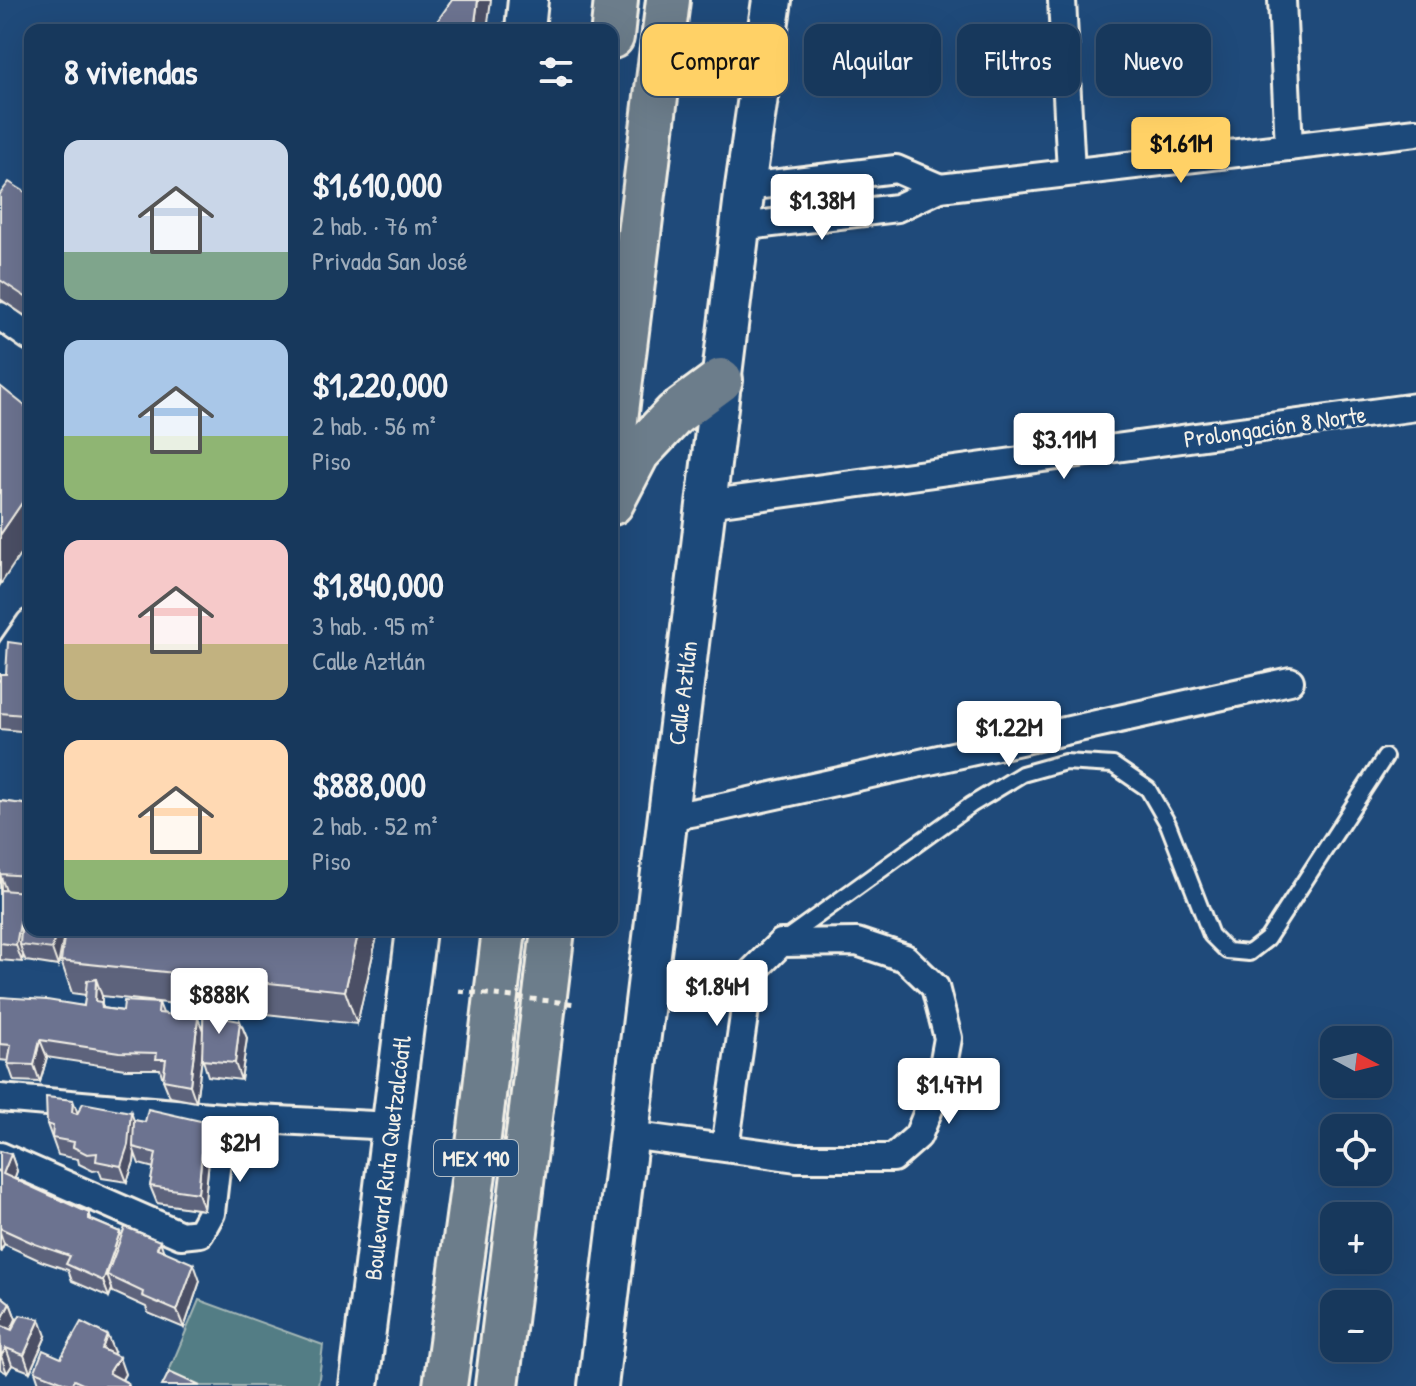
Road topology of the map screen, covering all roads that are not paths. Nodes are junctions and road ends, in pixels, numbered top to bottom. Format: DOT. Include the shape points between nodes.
graph roads {
  1 [pos="528,0"];
  2 [pos="616,0"];
  3 [pos="668,0"];
  4 [pos="772,0"];
  5 [pos="1062,0"];
  6 [pos="1282,0"];
  7 [pos="526,24"];
  8 [pos="613,24"];
  9 [pos="1416,132"];
  10 [pos="1289,147"];
  11 [pos="1071,172"];
  12 [pos="745,187"];
  13 [pos="940,188"];
  14 [pos="740,227"];
  15 [pos="0,316"];
  16 [pos="24,333"];
  17 [pos="721,380"];
  18 [pos="618,404"];
  19 [pos="1416,407"];
  20 [pos="618,491"];
  21 [pos="706,504"];
  22 [pos="24,632"];
  23 [pos="0,666"];
  24 [pos="1290,681"];
  25 [pos="1385,757"];
  26 [pos="668,817"];
  27 [pos="415,936"];
  28 [pos="503,936"];
  29 [pos="552,936"];
  30 [pos="781,943"];
  31 [pos="0,1098"];
  32 [pos="222,1117"];
  33 [pos="392,1126"];
  34 [pos="629,1135"];
  35 [pos="725,1148"];
  36 [pos="0,1156"];
  37 [pos="359,1386"];
  38 [pos="445,1386"];
  39 [pos="497,1386"];
  40 [pos="598,1386"];
  1 -- 7 [label="main road"];
  2 -- 8 [label="main road"];
  3 -- 18 [label="main road"];
  4 -- 12 [label="main road, Calle Aztlán"];
  5 -- 11 [label="street"];
  6 -- 10 [label="street"];
  9 -- 10 [label="street"];
  10 -- 11 [label="street"];
  11 -- 13 [label="street"];
  12 -- 13 [label="street" via="896,169"];
  12 -- 14 [label="main road, Calle Aztlán"];
  13 -- 14 [label="street" via="897,208"];
  14 -- 17 [label="main road, Calle Aztlán"];
  15 -- 16 [label="street"];
  17 -- 20 [label="main road" via="675,414 638,453"];
  17 -- 21 [label="main road, Calle Aztlán"];
  19 -- 21 [label="street, Prolongación 8 Norte"];
  21 -- 26 [label="main road, Calle Aztlán"];
  22 -- 23 [label="street"];
  24 -- 26 [label="street"];
  25 -- 30 [label="lane" via="1267,939 1249,953 1227,951 1211,935 1168,824 1148,789 1113,765 1065,762 1022,774 971,805"];
  26 -- 34 [label="main road, Calle Aztlán"];
  27 -- 33 [label="main road, Boulevard Ruta Quetzalcóatl"];
  28 -- 38 [label="main road, MEX 190"];
  29 -- 39 [label="main road, MEX 190"];
  30 -- 35 [label="street" via="750,974"];
  30 -- 35 [label="street" via="857,942 905,958 935,987 948,1038 940,1082 918,1136 893,1158 797,1158"];
  31 -- 32 [label="street"];
  32 -- 33 [label="street"];
  32 -- 36 [label="street" via="211,1213 200,1233 181,1235"];
  33 -- 37 [label="main road, Boulevard Ruta Quetzalcóatl"];
  34 -- 35 [label="street"];
  34 -- 40 [label="main road, Calle Aztlán"];
}
